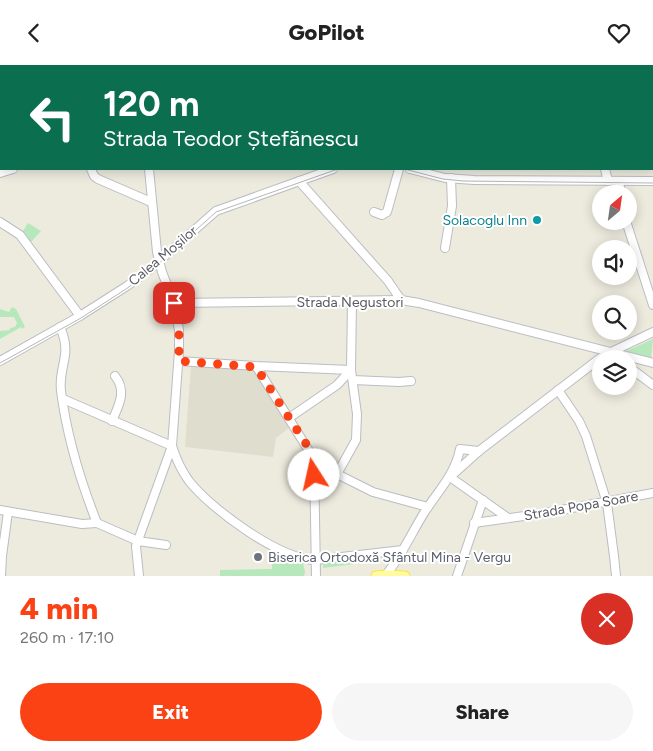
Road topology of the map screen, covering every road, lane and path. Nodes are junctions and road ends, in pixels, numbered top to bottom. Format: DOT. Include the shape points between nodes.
graph roads {
  1 [pos="92,170"];
  2 [pos="149,170"];
  3 [pos="399,170"];
  4 [pos="415,170"];
  5 [pos="605,170"];
  6 [pos="320,171"];
  7 [pos="452,178"];
  8 [pos="299,181"];
  9 [pos="608,181"];
  10 [pos="619,181"];
  11 [pos="653,181"];
  12 [pos="620,185"];
  13 [pos="151,202"];
  14 [pos="374,212"];
  15 [pos="0,222"];
  16 [pos="629,230"];
  17 [pos="444,248"];
  18 [pos="159,261"];
  19 [pos="401,300"];
  20 [pos="352,301"];
  21 [pos="174,303"];
  22 [pos="653,305"];
  23 [pos="80,316"];
  24 [pos="60,327"];
  25 [pos="653,332"];
  26 [pos="598,350"];
  27 [pos="615,350"];
  28 [pos="637,360"];
  29 [pos="0,361"];
  30 [pos="179,361"];
  31 [pos="653,364"];
  32 [pos="592,365"];
  33 [pos="256,367"];
  34 [pos="351,370"];
  35 [pos="637,373"];
  36 [pos="115,376"];
  37 [pos="645,379"];
  38 [pos="353,380"];
  39 [pos="411,381"];
  40 [pos="653,385"];
  41 [pos="558,390"];
  42 [pos="63,399"];
  43 [pos="289,418"];
  44 [pos="112,421"];
  45 [pos="172,446"];
  46 [pos="479,451"];
  47 [pos="314,459"];
  48 [pos="337,474"];
  49 [pos="450,477"];
  50 [pos="653,493"];
  51 [pos="483,500"];
  52 [pos="606,503"];
  53 [pos="428,507"];
  54 [pos="4,511"];
  55 [pos="508,518"];
  56 [pos="97,523"];
  57 [pos="474,523"];
  58 [pos="138,541"];
  59 [pos="166,545"];
  60 [pos="403,550"];
  61 [pos="315,559"];
  62 [pos="385,575"];
  63 [pos="1,576"];
  64 [pos="138,576"];
  65 [pos="316,576"];
  66 [pos="376,576"];
  67 [pos="405,576"];
  68 [pos="457,576"];
  69 [pos="616,576"];
  1 -- 13 [label="street" via="98,179"];
  2 -- 13 [label="street"];
  3 -- 14 [label="street" via="387,212 382,215"];
  4 -- 7 [label="street"];
  5 -- 9 [label="street"];
  6 -- 8 [label="street, Calea Moșilor"];
  7 -- 9 [label="street"];
  7 -- 17 [label="street" via="452,206"];
  8 -- 18 [label="street, Calea Moșilor" via="216,211"];
  8 -- 19 [label="street"];
  9 -- 10 [label="street"];
  10 -- 11 [label="street"];
  10 -- 12 [label="street"];
  13 -- 18 [label="street"];
  15 -- 23 [label="street" via="20,235"];
  16 -- 22 [label="street"];
  18 -- 21 [label="street"];
  18 -- 23 [label="street, Calea Moșilor" via="127,287"];
  19 -- 20 [label="street, Strada Negustori"];
  19 -- 26 [label="street, Strada Negustori"];
  20 -- 21 [label="street, Strada Negustori"];
  20 -- 34 [label="street"];
  21 -- 30 [label="street" via="179,330"];
  23 -- 24 [label="street, Calea Moșilor"];
  24 -- 29 [label="street, Calea Moșilor"];
  24 -- 42 [label="street" via="67,351 61,385"];
  25 -- 27 [label="street"];
  28 -- 31 [label="street, Strada Negustori"];
  30 -- 33 [label="street"];
  30 -- 45 [label="street"];
  31 -- 37 [label="street"];
  32 -- 41 [label="street"];
  33 -- 34 [label="street"];
  33 -- 43 [label="street"];
  34 -- 38 [label="street"];
  34 -- 43 [label="street" via="337,385"];
  35 -- 37 [label="street"];
  36 -- 44 [label="street" via="122,389"];
  37 -- 40 [label="street"];
  38 -- 39 [label="street"];
  38 -- 48 [label="street" via="356,440"];
  41 -- 46 [label="street"];
  41 -- 52 [label="street" via="583,428"];
  42 -- 44 [label="street"];
  42 -- 56 [label="street" via="77,467"];
  43 -- 47 [label="street"];
  44 -- 45 [label="street"];
  45 -- 58 [label="street"];
  45 -- 61 [label="street" via="188,480 214,505 276,547 300,558"];
  46 -- 49 [label="street"];
  46 -- 49 [label="street" via="460,449"];
  47 -- 48 [label="street"];
  47 -- 61 [label="street"];
  48 -- 53 [label="street" via="373,492"];
  49 -- 51 [label="street, Strada Popa Soare"];
  49 -- 53 [label="street"];
  50 -- 52 [label="street, Strada Popa Soare"];
  51 -- 55 [label="street, Strada Popa Soare"];
  51 -- 57 [label="street"];
  52 -- 55 [label="street, Strada Popa Soare"];
  52 -- 69 [label="street"];
  53 -- 60 [label="street"];
  54 -- 56 [label="street" via="82,524"];
  54 -- 63 [label="street"];
  55 -- 57 [label="street, Strada Popa Soare"];
  56 -- 58 [label="street"];
  57 -- 68 [label="street"];
  58 -- 59 [label="street"];
  58 -- 64 [label="street"];
  60 -- 61 [label="street"];
  60 -- 62 [label="street"];
  61 -- 65 [label="street"];
  62 -- 66 [label="main road"];
  62 -- 67 [label="main road"];
}
